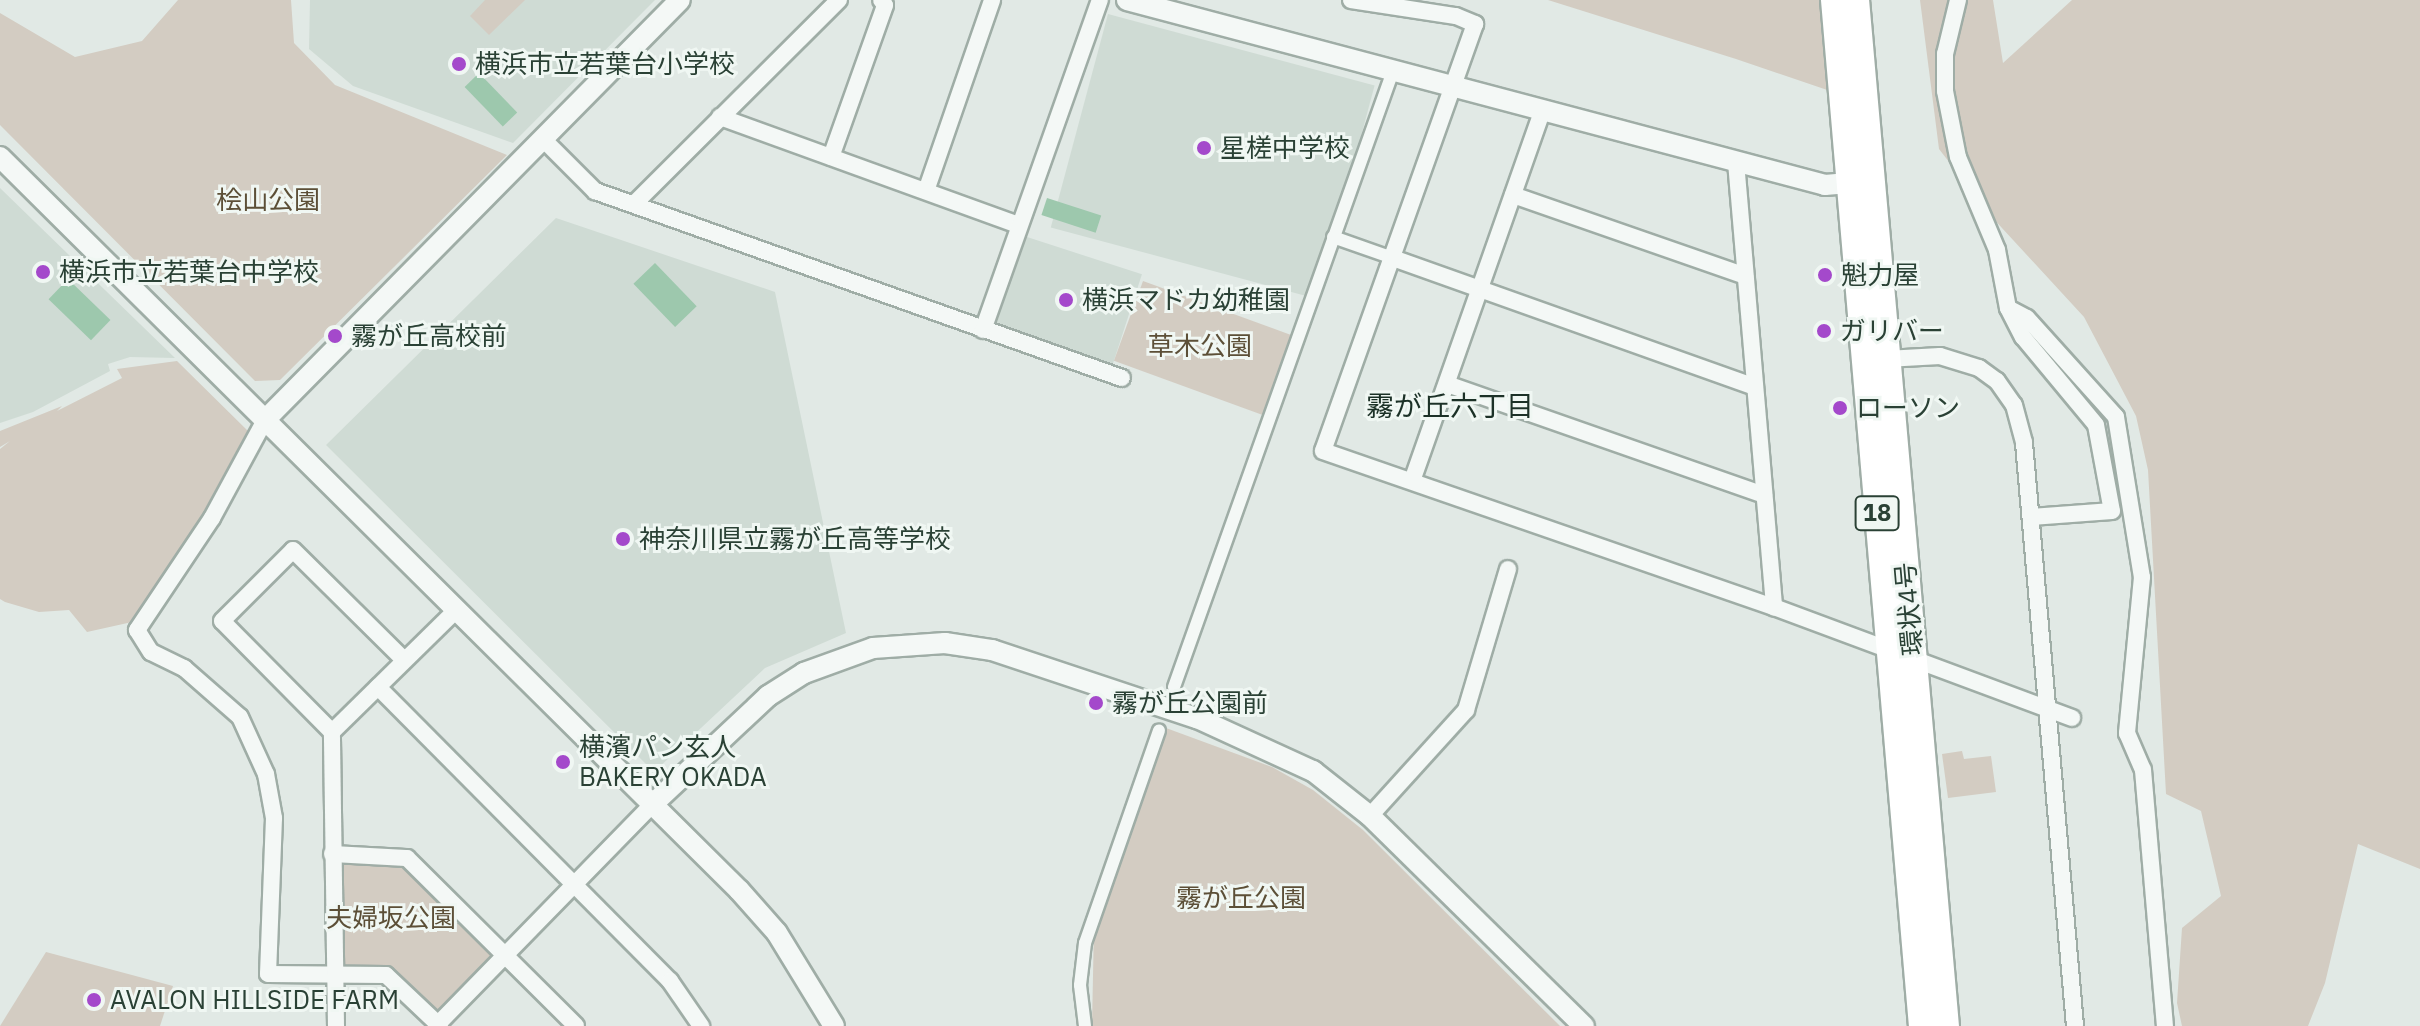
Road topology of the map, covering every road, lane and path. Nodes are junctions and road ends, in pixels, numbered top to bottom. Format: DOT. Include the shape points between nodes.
graph roads {
  1 [pos="680,0"];
  2 [pos="839,0"];
  3 [pos="881,0"];
  4 [pos="992,0"];
  5 [pos="1100,0"];
  6 [pos="1127,0"];
  7 [pos="1351,0"];
  8 [pos="1834,0"];
  9 [pos="1856,0"];
  10 [pos="1958,0"];
  11 [pos="1456,8"];
  12 [pos="1393,71"];
  13 [pos="1451,86"];
  14 [pos="1543,110"];
  15 [pos="720,117"];
  16 [pos="543,139"];
  17 [pos="0,157"];
  18 [pos="831,157"];
  19 [pos="1736,162"];
  20 [pos="1859,182"];
  21 [pos="926,191"];
  22 [pos="1513,195"];
  23 [pos="635,203"];
  24 [pos="1018,225"];
  25 [pos="1333,237"];
  26 [pos="1390,257"];
  27 [pos="1745,276"];
  28 [pos="1479,290"];
  29 [pos="2008,308"];
  30 [pos="983,330"];
  31 [pos="1886,359"];
  32 [pos="1122,378"];
  33 [pos="1447,384"];
  34 [pos="1753,386"];
  35 [pos="265,420"];
  36 [pos="1412,481"];
  37 [pos="1764,495"];
  38 [pos="2031,517"];
  39 [pos="1508,569"];
  40 [pos="1774,607"];
  41 [pos="456,610"];
  42 [pos="1902,655"];
  43 [pos="404,660"];
  44 [pos="378,687"];
  45 [pos="1174,687"];
  46 [pos="2049,708"];
  47 [pos="2072,718"];
  48 [pos="1159,730"];
  49 [pos="332,732"];
  50 [pos="653,804"];
  51 [pos="1370,816"];
  52 [pos="332,854"];
  53 [pos="577,885"];
  54 [pos="508,953"];
  55 [pos="332,971"];
  56 [pos="439,1025"];
  57 [pos="336,1026"];
  58 [pos="576,1026"];
  59 [pos="701,1026"];
  60 [pos="834,1026"];
  61 [pos="1085,1026"];
  62 [pos="1584,1026"];
  63 [pos="1922,1026"];
  64 [pos="1946,1026"];
  65 [pos="2075,1026"];
  66 [pos="2165,1026"];
  1 -- 16 [label="street"];
  2 -- 15 [label="street"];
  3 -- 18 [label="street" via="885,5"];
  4 -- 21 [label="street"];
  5 -- 24 [label="street"];
  6 -- 12 [label="street"];
  7 -- 11 [label="street"];
  8 -- 20 [label="main road, 環状4号 / 18"];
  9 -- 20 [label="main road, 環状4号 / 18"];
  10 -- 29 [label="street" via="1945,54 1945,91 1958,157 1997,250"];
  11 -- 13 [label="street" via="1475,24"];
  12 -- 13 [label="street"];
  12 -- 25 [label="street"];
  13 -- 14 [label="street"];
  13 -- 26 [label="street"];
  14 -- 19 [label="street"];
  14 -- 22 [label="street"];
  15 -- 18 [label="street"];
  15 -- 23 [label="street"];
  16 -- 23 [label="street" via="595,191"];
  16 -- 35 [label="street"];
  17 -- 35 [label="street"];
  18 -- 21 [label="street"];
  19 -- 20 [label="street" via="1825,185"];
  19 -- 27 [label="street"];
  20 -- 31 [label="main road, 環状4号 / 18"];
  20 -- 42 [label="main road, 環状4号 / 18"];
  21 -- 24 [label="street"];
  22 -- 27 [label="street"];
  22 -- 28 [label="street"];
  23 -- 30 [label="street"];
  24 -- 30 [label="street"];
  25 -- 26 [label="street"];
  25 -- 45 [label="street"];
  26 -- 28 [label="street"];
  26 -- 36 [label="street" via="1323,451"];
  27 -- 34 [label="street"];
  28 -- 33 [label="street"];
  28 -- 34 [label="street"];
  29 -- 38 [label="street" via="2023,337 2096,425 2112,511"];
  29 -- 66 [label="street" via="2027,318 2116,417 2142,577 2121,732 2143,770"];
  30 -- 32 [label="street"];
  31 -- 38 [label="street" via="1940,356 1979,368 1997,381 2014,405 2024,443"];
  31 -- 42 [label="main road, 環状4号 / 18"];
  33 -- 36 [label="street"];
  33 -- 37 [label="street"];
  34 -- 37 [label="street"];
  35 -- 41 [label="street"];
  35 -- 55 [label="street" via="212,518 137,630 151,652 184,668 240,717 266,774 274,818 268,974"];
  36 -- 40 [label="street"];
  37 -- 40 [label="street"];
  38 -- 46 [label="street"];
  39 -- 51 [label="street" via="1466,710"];
  40 -- 42 [label="street"];
  41 -- 43 [label="street"];
  41 -- 50 [label="street"];
  42 -- 46 [label="street"];
  42 -- 63 [label="main road, 環状4号 / 18"];
  42 -- 64 [label="main road, 環状4号 / 18"];
  43 -- 44 [label="street"];
  43 -- 49 [label="street" via="293,550 222,621"];
  44 -- 49 [label="street"];
  44 -- 53 [label="street"];
  46 -- 47 [label="street"];
  46 -- 65 [label="street"];
  48 -- 61 [label="street" via="1085,943 1080,985"];
  49 -- 52 [label="street"];
  50 -- 51 [label="street" via="768,696 804,673 873,648 945,643 1036,663 1197,718 1313,771"];
  50 -- 53 [label="street"];
  50 -- 60 [label="street" via="777,933"];
  51 -- 62 [label="street"];
  52 -- 54 [label="street" via="407,858"];
  52 -- 55 [label="street"];
  53 -- 54 [label="street"];
  53 -- 59 [label="street" via="670,981"];
  54 -- 56 [label="street"];
  54 -- 58 [label="street"];
  55 -- 56 [label="street" via="386,975"];
  55 -- 57 [label="street"];
}
